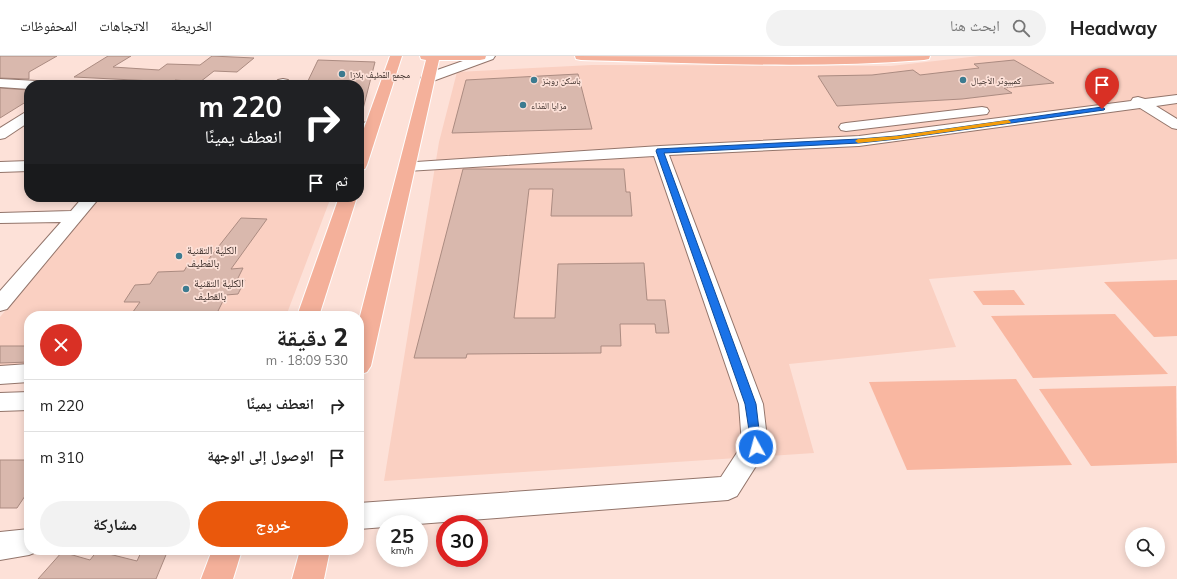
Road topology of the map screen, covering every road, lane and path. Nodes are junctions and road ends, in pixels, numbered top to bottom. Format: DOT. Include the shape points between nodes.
graph roads {
  1 [pos="396,56"];
  2 [pos="426,56"];
  3 [pos="433,56"];
  4 [pos="480,56"];
  5 [pos="489,56"];
  6 [pos="581,56"];
  7 [pos="924,56"];
  8 [pos="428,78"];
  9 [pos="0,83"];
  10 [pos="24,84"];
  11 [pos="1177,86"];
  12 [pos="1126,93"];
  13 [pos="1177,99"];
  14 [pos="1143,104"];
  15 [pos="1025,106"];
  16 [pos="994,110"];
  17 [pos="24,119"];
  18 [pos="1177,125"];
  19 [pos="366,126"];
  20 [pos="832,128"];
  21 [pos="810,129"];
  22 [pos="0,135"];
  23 [pos="364,137"];
  24 [pos="568,143"];
  25 [pos="660,151"];
  26 [pos="414,156"];
  27 [pos="24,166"];
  28 [pos="0,168"];
  29 [pos="88,202"];
  30 [pos="346,202"];
  31 [pos="76,216"];
  32 [pos="0,218"];
  33 [pos="0,304"];
  34 [pos="310,311"];
  35 [pos="364,346"];
  36 [pos="24,373"];
  37 [pos="0,374"];
  38 [pos="24,401"];
  39 [pos="0,402"];
  40 [pos="364,516"];
  41 [pos="24,543"];
  42 [pos="0,546"];
  43 [pos="225,555"];
  44 [pos="314,555"];
  45 [pos="217,579"];
  46 [pos="308,579"];
  1 -- 19 [label="main road"];
  2 -- 3 [label="main road"];
  3 -- 4 [label="main road"];
  3 -- 8 [label="main road"];
  5 -- 8 [label="street"];
  6 -- 7 [label="main road" via="775,61"];
  8 -- 26 [label="main road"];
  9 -- 10 [label="street"];
  11 -- 12 [label="street"];
  12 -- 14 [label="street"];
  12 -- 15 [label="street"];
  13 -- 14 [label="street"];
  14 -- 18 [label="street"];
  14 -- 25 [label="street" via="897,138"];
  16 -- 20 [label="street"];
  17 -- 22 [label="street"];
  19 -- 23 [label="main road"];
  21 -- 24 [label="street"];
  25 -- 26 [label="street"];
  25 -- 40 [label="street" via="750,404 756,447 728,488"];
  26 -- 35 [label="main road"];
  27 -- 28 [label="street"];
  29 -- 31 [label="street"];
  30 -- 34 [label="main road"];
  31 -- 32 [label="street"];
  31 -- 33 [label="street"];
  36 -- 37 [label="street"];
  38 -- 39 [label="street"];
  41 -- 42 [label="street"];
  43 -- 45 [label="main road"];
  44 -- 46 [label="main road"];
}
